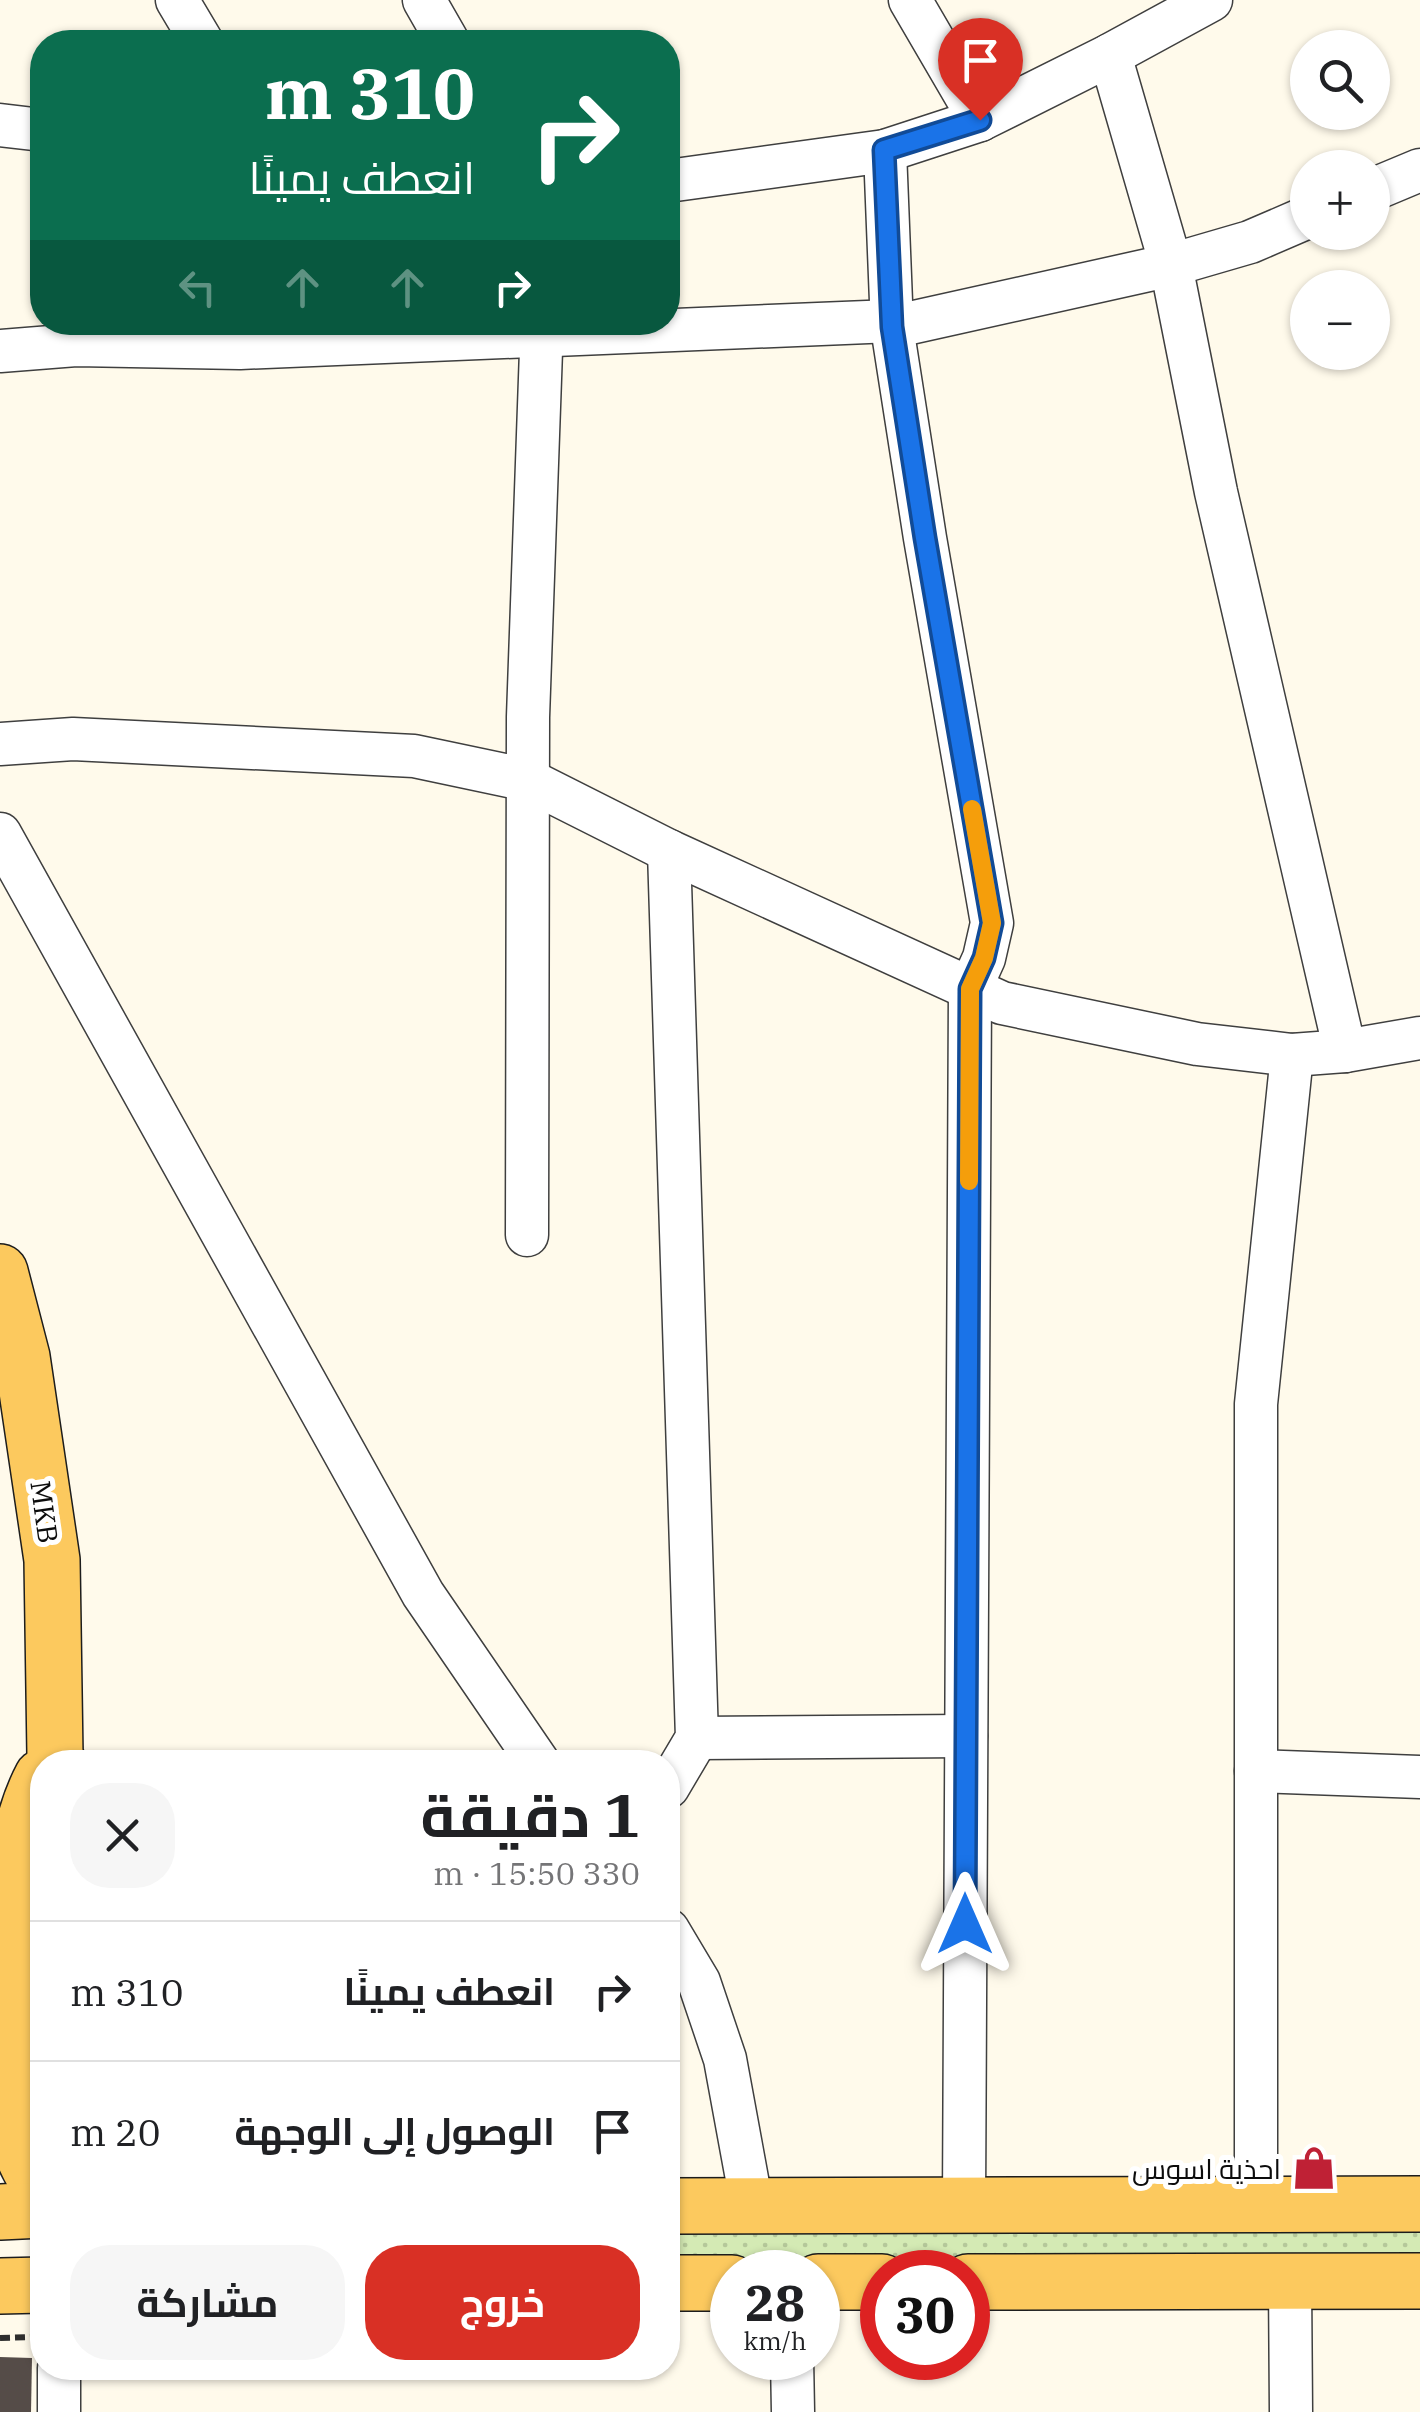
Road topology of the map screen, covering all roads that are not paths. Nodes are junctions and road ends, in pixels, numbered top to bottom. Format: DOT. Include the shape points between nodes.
graph roads {
  1 [pos="178,0"];
  2 [pos="424,0"];
  3 [pos="910,0"];
  4 [pos="1191,5"];
  5 [pos="195,30"];
  6 [pos="441,30"];
  7 [pos="1110,56"];
  8 [pos="980,120"];
  9 [pos="0,125"];
  10 [pos="30,129"];
  11 [pos="884,150"];
  12 [pos="1420,170"];
  13 [pos="680,179"];
  14 [pos="1390,182"];
  15 [pos="1290,225"];
  16 [pos="1171,264"];
  17 [pos="892,324"];
  18 [pos="680,328"];
  19 [pos="457,335"];
  20 [pos="541,335"];
  21 [pos="0,351"];
  22 [pos="0,744"];
  23 [pos="528,780"];
  24 [pos="0,834"];
  25 [pos="669,851"];
  26 [pos="970,989"];
  27 [pos="1420,1038"];
  28 [pos="1345,1051"];
  29 [pos="1292,1055"];
  30 [pos="528,1235"];
  31 [pos="0,1272"];
  32 [pos="11,1357"];
  33 [pos="966,1736"];
  34 [pos="696,1738"];
  35 [pos="52,1750"];
  36 [pos="530,1750"];
  37 [pos="680,1766"];
  38 [pos="1256,1771"];
  39 [pos="1420,1777"];
  40 [pos="30,1806"];
  41 [pos="7,1905"];
  42 [pos="680,1951"];
  43 [pos="4,2068"];
  44 [pos="30,2169"];
  45 [pos="1420,2204"];
  46 [pos="1256,2205"];
  47 [pos="680,2206"];
  48 [pos="752,2206"];
  49 [pos="964,2206"];
  50 [pos="30,2211"];
  51 [pos="0,2212"];
  52 [pos="1290,2281"];
  53 [pos="1420,2281"];
  54 [pos="990,2282"];
  55 [pos="680,2283"];
  56 [pos="710,2283"];
  57 [pos="30,2285"];
  58 [pos="0,2286"];
  59 [pos="60,2380"];
  60 [pos="793,2380"];
  61 [pos="59,2412"];
  62 [pos="794,2412"];
  63 [pos="1292,2412"];
  1 -- 5 [label="street"];
  2 -- 6 [label="street"];
  3 -- 8 [label="street"];
  4 -- 7 [label="street"];
  7 -- 8 [label="street"];
  7 -- 16 [label="street"];
  8 -- 11 [label="street"];
  9 -- 10 [label="street"];
  11 -- 13 [label="street"];
  11 -- 17 [label="street"];
  12 -- 14 [label="street"];
  15 -- 16 [label="street"];
  16 -- 17 [label="street"];
  16 -- 28 [label="street" via="1220,511"];
  17 -- 18 [label="street"];
  17 -- 26 [label="street" via="992,923"];
  19 -- 21 [label="street" via="240,348 76,345"];
  20 -- 23 [label="street"];
  22 -- 23 [label="street" via="73,739 414,756"];
  23 -- 25 [label="street"];
  23 -- 30 [label="street"];
  24 -- 36 [label="street" via="422,1594"];
  25 -- 26 [label="street"];
  25 -- 34 [label="street"];
  26 -- 29 [label="street" via="1002,1003 1196,1044"];
  26 -- 33 [label="street"];
  27 -- 28 [label="street"];
  28 -- 29 [label="street"];
  29 -- 38 [label="street" via="1256,1404"];
  31 -- 32 [label="main road, MKB"];
  32 -- 35 [label="main road, MKB" via="52,1560"];
  33 -- 34 [label="street"];
  33 -- 49 [label="street"];
  34 -- 37 [label="street"];
  38 -- 39 [label="street"];
  38 -- 46 [label="street"];
  40 -- 41 [label="main road"];
  41 -- 43 [label="main road"];
  42 -- 48 [label="street" via="725,2059"];
  43 -- 44 [label="main road" via="11,2121"];
  45 -- 46 [label="main road"];
  46 -- 49 [label="main road"];
  47 -- 48 [label="main road"];
  48 -- 49 [label="main road"];
  50 -- 51 [label="main road"];
  52 -- 53 [label="main road"];
  52 -- 54 [label="main road"];
  52 -- 63 [label="street"];
  55 -- 56 [label="main road"];
  57 -- 58 [label="main road"];
  59 -- 61 [label="street"];
  60 -- 62 [label="street"];
}
